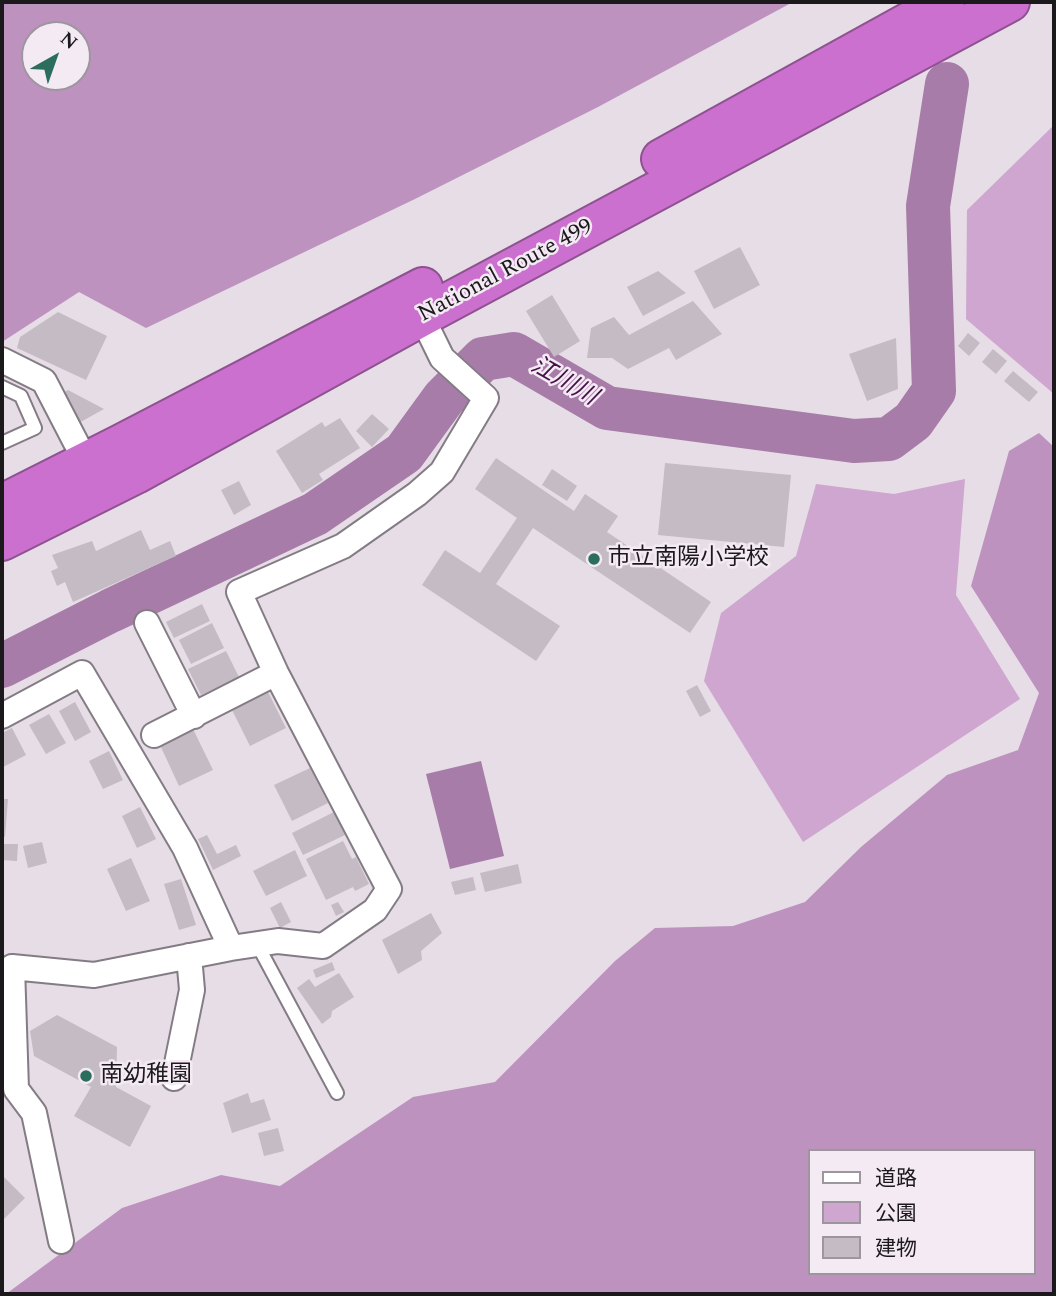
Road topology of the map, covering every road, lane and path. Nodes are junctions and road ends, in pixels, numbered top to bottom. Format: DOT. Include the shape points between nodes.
graph roads {
  1 [pos="1010,2"];
  2 [pos="931,6"];
  3 [pos="416,305"];
  4 [pos="2,360"];
  5 [pos="2,387"];
  6 [pos="2,443"];
  7 [pos="86,462"];
  8 [pos="2,504"];
  9 [pos="2,541"];
  10 [pos="147,624"];
  11 [pos="276,673"];
  12 [pos="2,716"];
  13 [pos="194,716"];
  14 [pos="154,735"];
  15 [pos="257,944"];
  16 [pos="231,948"];
  17 [pos="189,956"];
  18 [pos="7,966"];
  19 [pos="9,1062"];
  20 [pos="174,1078"];
  21 [pos="337,1093"];
  22 [pos="61,1241"];
  1 -- 3 [label="highway, National Route 499"];
  2 -- 3 [label="highway, National Route 499"];
  3 -- 7 [label="highway, National Route 499"];
  3 -- 9 [label="highway, National Route 499" via="136,474"];
  3 -- 11 [label="street" via="442,358 486,398 442,472 417,494 343,546 239,592"];
  4 -- 7 [label="street" via="44,381"];
  5 -- 6 [label="lane" via="21,396 35,428"];
  7 -- 8 [label="highway, National Route 499"];
  10 -- 13 [label="street"];
  11 -- 13 [label="street"];
  11 -- 15 [label="street" via="389,889 375,910 323,946 278,941"];
  12 -- 16 [label="street" via="82,673 185,848"];
  13 -- 14 [label="street"];
  15 -- 16 [label="street"];
  15 -- 21 [label="lane"];
  16 -- 17 [label="street"];
  17 -- 18 [label="street" via="93,975"];
  17 -- 20 [label="street" via="192,990"];
  18 -- 19 [label="street"];
  19 -- 22 [label="street" via="16,1090 34,1113"];
}
